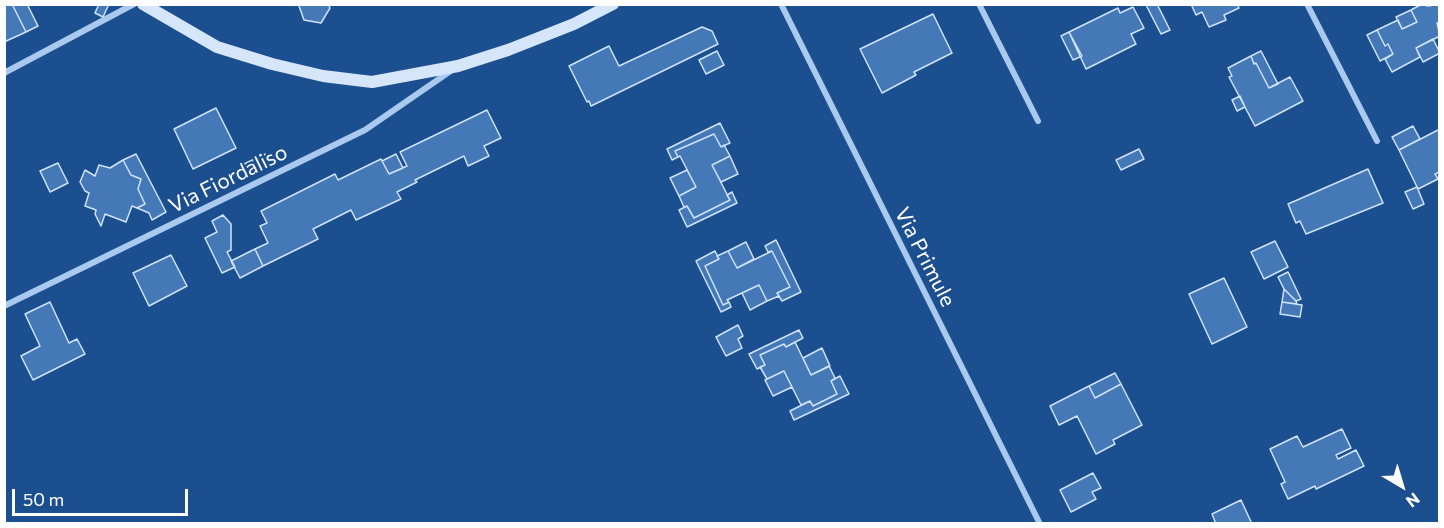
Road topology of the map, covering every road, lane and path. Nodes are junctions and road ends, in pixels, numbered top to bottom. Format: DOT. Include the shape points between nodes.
graph roads {
  1 [pos="134,4"];
  2 [pos="143,4"];
  3 [pos="614,4"];
  4 [pos="781,4"];
  5 [pos="979,4"];
  6 [pos="1307,4"];
  7 [pos="458,66"];
  8 [pos="4,73"];
  9 [pos="1038,121"];
  10 [pos="1377,141"];
  11 [pos="4,306"];
  12 [pos="1040,524"];
  1 -- 8 [label="street"];
  2 -- 7 [label="street" via="217,47 323,76 372,82"];
  3 -- 7 [label="street" via="574,24"];
  4 -- 12 [label="street, Via Primule"];
  5 -- 9 [label="street"];
  6 -- 10 [label="street"];
  7 -- 11 [label="street, Via Fiordaliso" via="365,130"];
}
